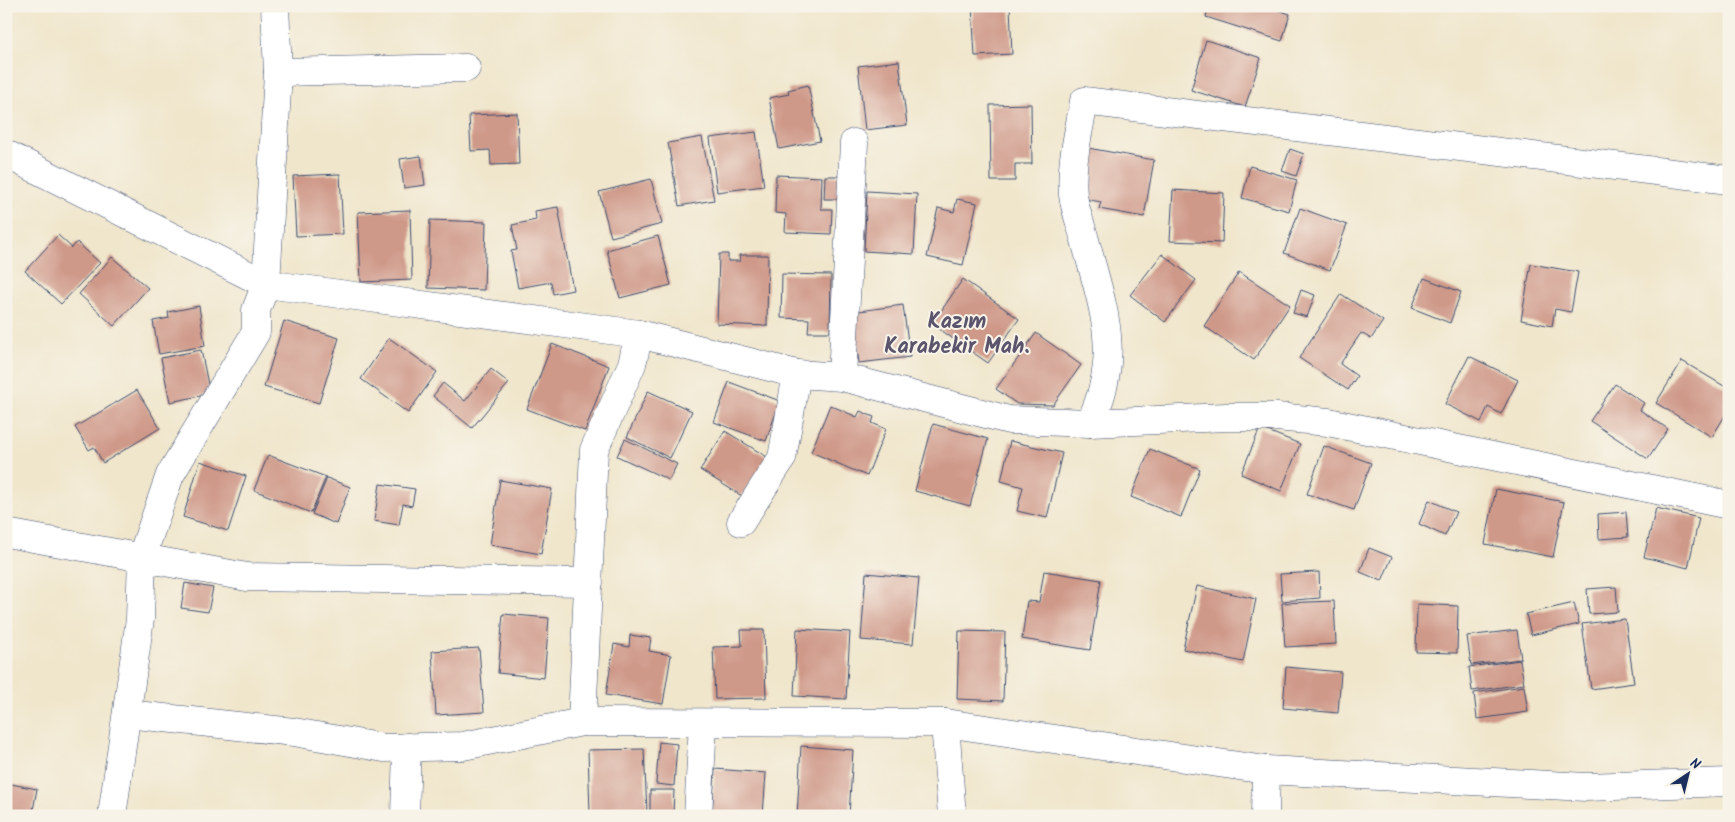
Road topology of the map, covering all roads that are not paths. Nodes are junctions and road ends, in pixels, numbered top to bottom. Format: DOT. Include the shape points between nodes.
graph roads {
  1 [pos="275,6"];
  2 [pos="466,68"];
  3 [pos="278,72"];
  4 [pos="854,143"];
  5 [pos="6,154"];
  6 [pos="1729,180"];
  7 [pos="266,284"];
  8 [pos="639,334"];
  9 [pos="797,374"];
  10 [pos="842,377"];
  11 [pos="1090,423"];
  12 [pos="1729,506"];
  13 [pos="741,522"];
  14 [pos="6,533"];
  15 [pos="142,556"];
  16 [pos="589,582"];
  17 [pos="127,714"];
  18 [pos="582,722"];
  19 [pos="703,723"];
  20 [pos="945,723"];
  21 [pos="408,747"];
  22 [pos="1266,770"];
  23 [pos="1729,782"];
  24 [pos="112,816"];
  25 [pos="405,816"];
  26 [pos="698,816"];
  27 [pos="952,816"];
  28 [pos="1265,816"];
  1 -- 3 [label="street"];
  2 -- 3 [label="street"];
  3 -- 7 [label="street"];
  4 -- 10 [label="street"];
  5 -- 7 [label="street"];
  6 -- 11 [label="street" via="1084,101 1073,168 1073,197 1109,342 1105,385"];
  7 -- 8 [label="street"];
  7 -- 15 [label="street" via="256,310 256,332 170,475"];
  8 -- 9 [label="street"];
  8 -- 16 [label="street" via="632,364 594,450"];
  9 -- 10 [label="street"];
  9 -- 13 [label="street" via="782,458"];
  10 -- 11 [label="street" via="1009,420"];
  11 -- 12 [label="street" via="1226,417 1328,422"];
  14 -- 15 [label="street"];
  15 -- 16 [label="street" via="246,577"];
  15 -- 17 [label="street" via="140,619"];
  16 -- 18 [label="street"];
  17 -- 21 [label="street" via="294,732 384,748"];
  17 -- 24 [label="street"];
  18 -- 19 [label="street"];
  18 -- 21 [label="street" via="463,746"];
  19 -- 20 [label="street"];
  19 -- 26 [label="street"];
  20 -- 22 [label="street"];
  20 -- 27 [label="street"];
  21 -- 25 [label="street"];
  22 -- 23 [label="street" via="1586,787"];
  22 -- 28 [label="street"];
}
